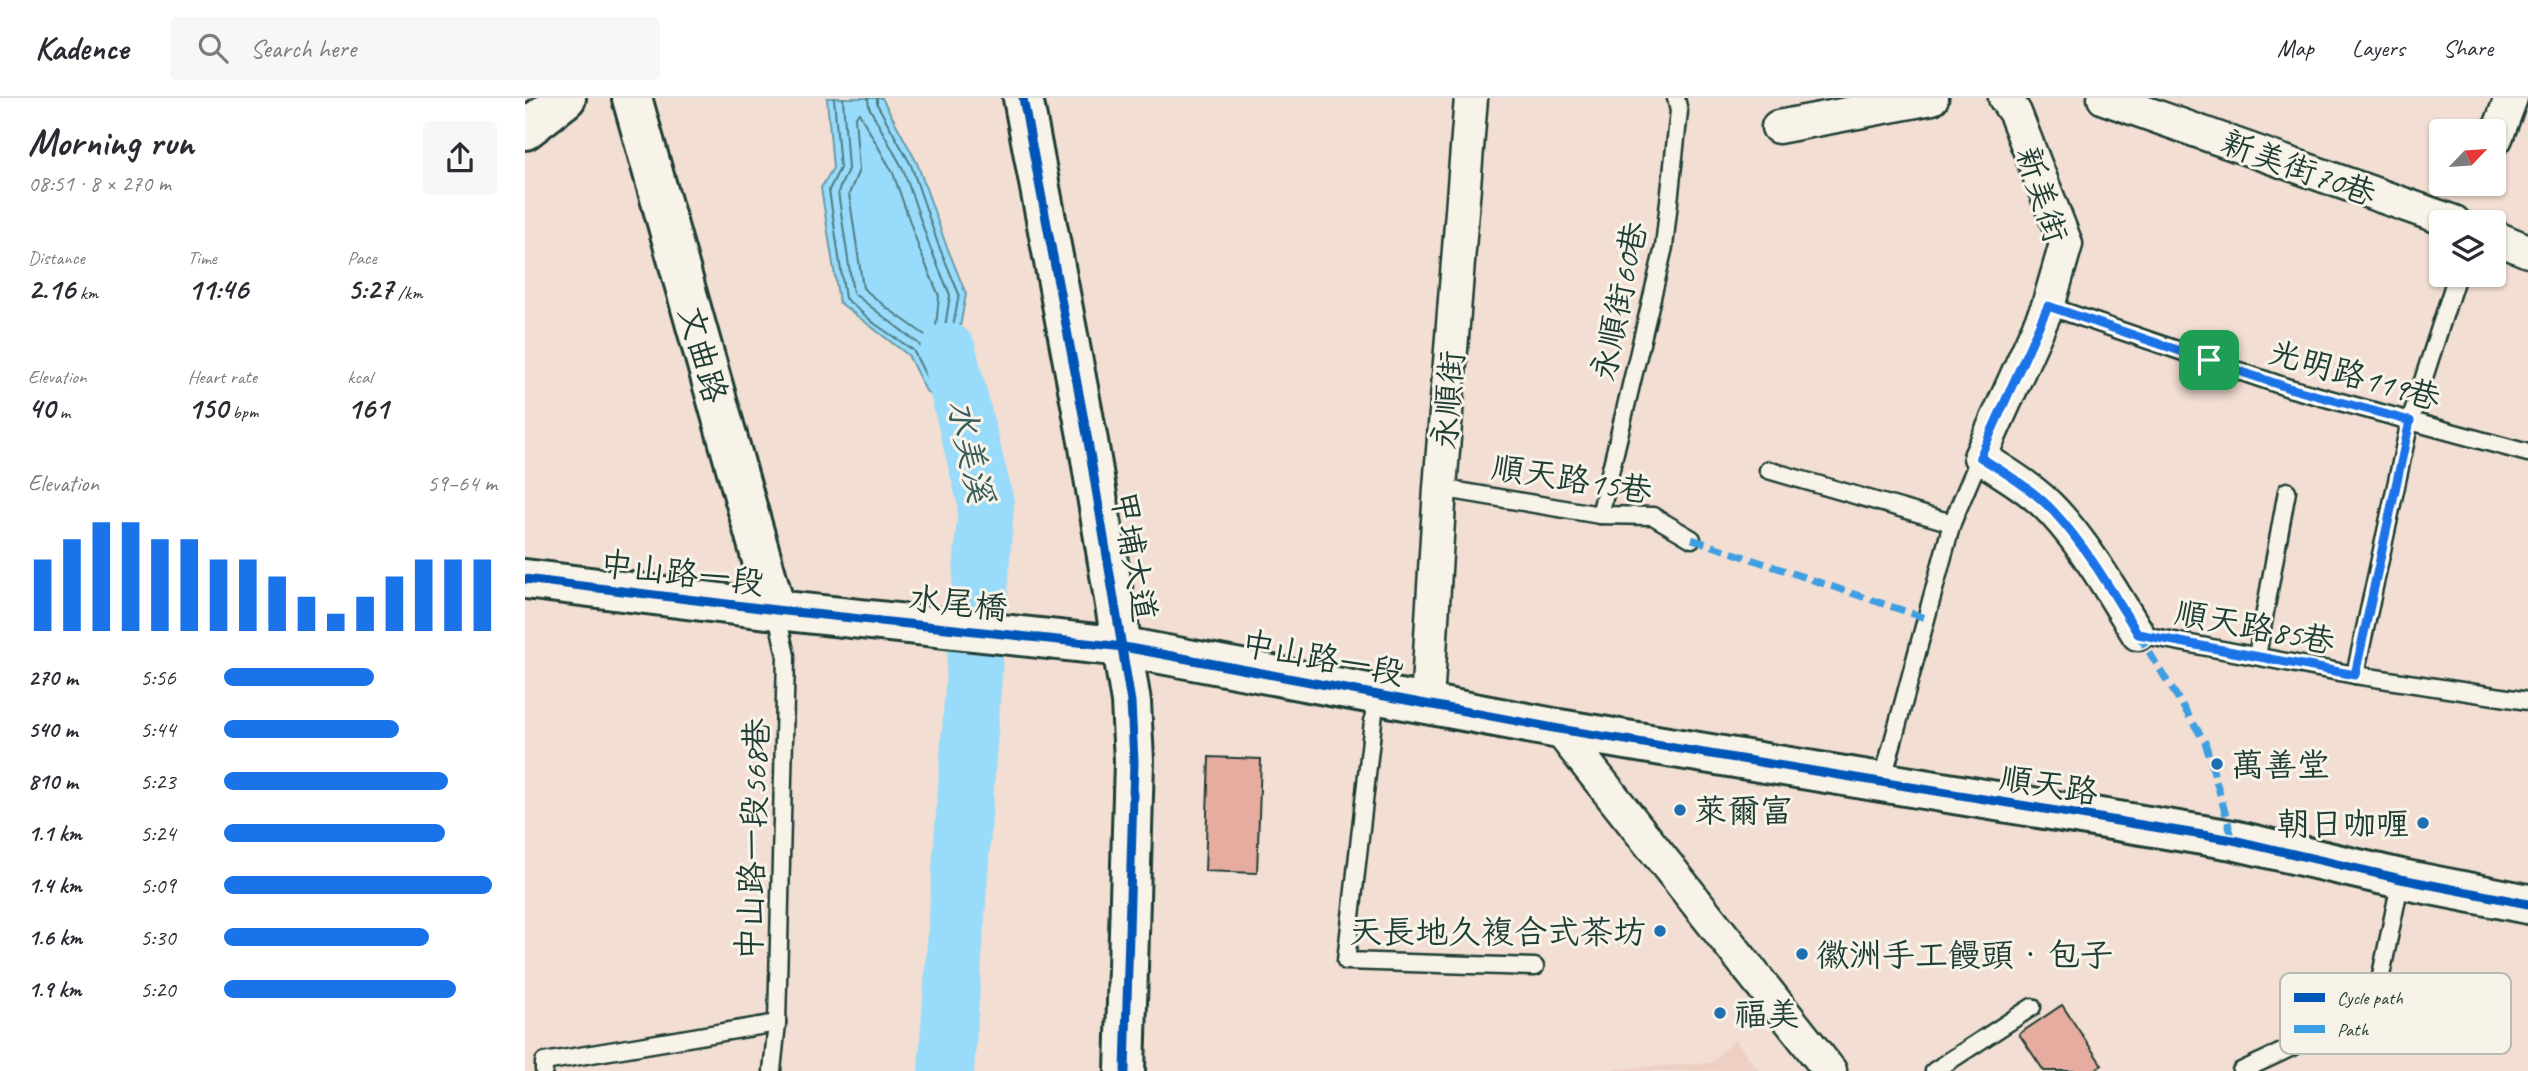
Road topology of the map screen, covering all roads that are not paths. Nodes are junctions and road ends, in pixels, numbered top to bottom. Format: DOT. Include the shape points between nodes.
graph roads {
  1 [pos="566,98"];
  2 [pos="632,98"];
  3 [pos="1023,98"];
  4 [pos="1471,98"];
  5 [pos="1676,98"];
  6 [pos="1932,98"];
  7 [pos="2005,98"];
  8 [pos="2105,98"];
  9 [pos="2511,98"];
  10 [pos="2161,107"];
  11 [pos="2503,119"];
  12 [pos="1778,127"];
  13 [pos="525,130"];
  14 [pos="2429,212"];
  15 [pos="2506,242"];
  16 [pos="2528,251"];
  17 [pos="2453,287"];
  18 [pos="2048,306"];
  19 [pos="2410,421"];
  20 [pos="2528,453"];
  21 [pos="1980,457"];
  22 [pos="1767,470"];
  23 [pos="1440,488"];
  24 [pos="2287,491"];
  25 [pos="1600,515"];
  26 [pos="1952,523"];
  27 [pos="1692,539"];
  28 [pos="525,579"];
  29 [pos="776,610"];
  30 [pos="834,615"];
  31 [pos="2138,634"];
  32 [pos="1076,641"];
  33 [pos="1124,646"];
  34 [pos="2257,656"];
  35 [pos="2355,675"];
  36 [pos="1376,692"];
  37 [pos="2528,701"];
  38 [pos="1427,703"];
  39 [pos="1559,729"];
  40 [pos="1882,783"];
  41 [pos="2401,879"];
  42 [pos="2528,904"];
  43 [pos="1535,967"];
  44 [pos="2381,973"];
  45 [pos="2032,1007"];
  46 [pos="777,1023"];
  47 [pos="2280,1053"];
  48 [pos="544,1071"];
  49 [pos="772,1071"];
  50 [pos="1125,1071"];
  51 [pos="1830,1071"];
  52 [pos="1934,1071"];
  53 [pos="2241,1071"];
  1 -- 13 [label="street"];
  2 -- 29 [label="street, 文曲路"];
  3 -- 33 [label="street, 甲埔大道"];
  4 -- 23 [label="street, 永順街"];
  5 -- 25 [label="lane, 永順街60巷" via="1679,111 1664,247"];
  6 -- 12 [label="street"];
  7 -- 18 [label="street, 新美街" via="2066,244"];
  8 -- 10 [label="street, 新美街70巷"];
  9 -- 11 [label="street"];
  10 -- 14 [label="street, 新美街70巷"];
  15 -- 16 [label="street"];
  17 -- 19 [label="lane"];
  18 -- 19 [label="lane, 光明路119巷" via="2289,388"];
  18 -- 21 [label="street, 新美街"];
  19 -- 20 [label="lane, 光明路119巷"];
  19 -- 35 [label="lane"];
  21 -- 26 [label="lane"];
  21 -- 31 [label="street" via="2053,511 2098,569"];
  22 -- 26 [label="lane"];
  23 -- 25 [label="lane, 順天路15巷"];
  23 -- 38 [label="street, 永順街"];
  24 -- 34 [label="lane"];
  25 -- 27 [label="lane, 順天路15巷" via="1653,516"];
  26 -- 40 [label="lane"];
  28 -- 29 [label="street, 中山路一段"];
  29 -- 30 [label="street, 中山路一段"];
  29 -- 46 [label="lane, 中山路一段568巷" via="786,656"];
  30 -- 32 [label="street, 水尾橋"];
  31 -- 34 [label="lane, 順天路85巷"];
  32 -- 33 [label="street, 中山路一段"];
  33 -- 36 [label="street, 中山路一段"];
  33 -- 50 [label="street, 甲埔大道" via="1134,761"];
  34 -- 35 [label="lane, 順天路85巷"];
  35 -- 37 [label="lane, 順天路85巷"];
  36 -- 38 [label="street, 中山路一段"];
  36 -- 43 [label="lane" via="1346,961"];
  38 -- 39 [label="street, 中山路一段"];
  39 -- 40 [label="street, 順天路"];
  39 -- 51 [label="street"];
  40 -- 41 [label="street, 順天路" via="2233,840"];
  41 -- 42 [label="street, 順天路"];
  41 -- 44 [label="lane"];
  45 -- 52 [label="lane"];
  46 -- 48 [label="lane" via="544,1062"];
  46 -- 49 [label="lane, 中山路一段568巷"];
  47 -- 53 [label="lane"];
}
